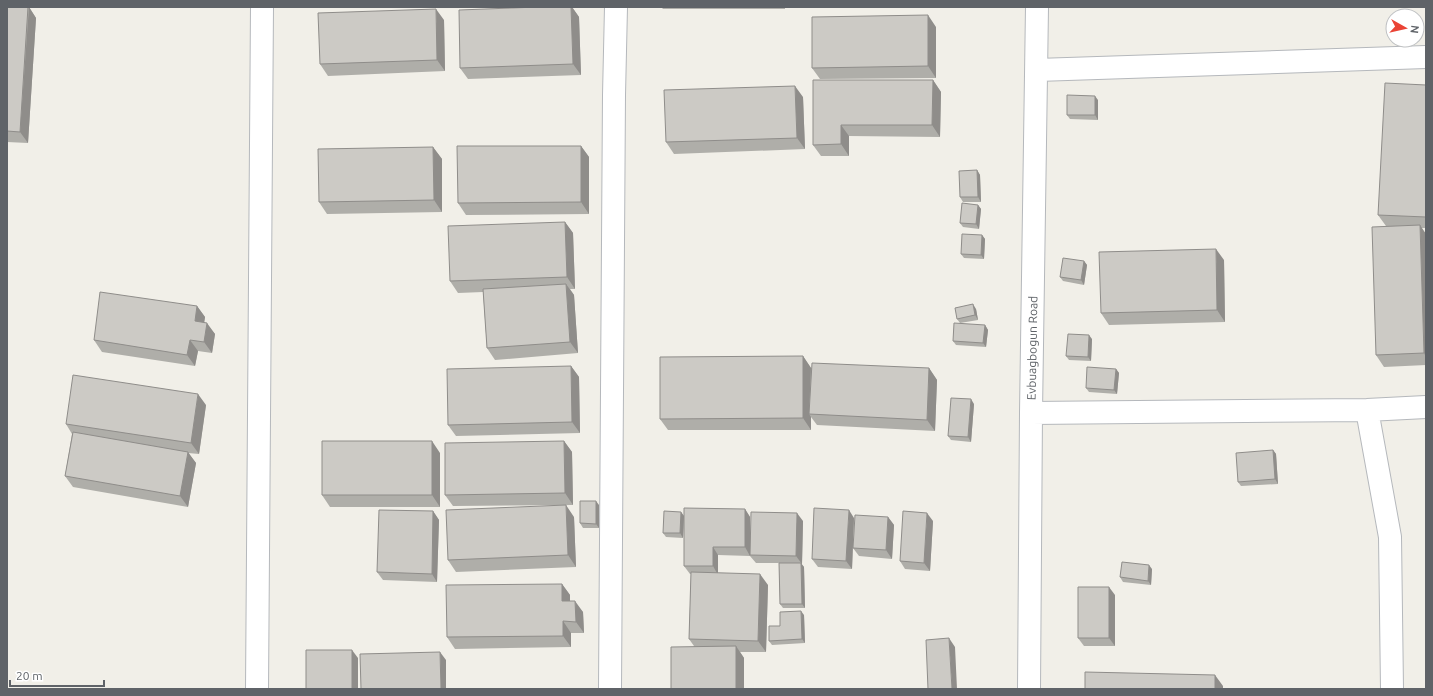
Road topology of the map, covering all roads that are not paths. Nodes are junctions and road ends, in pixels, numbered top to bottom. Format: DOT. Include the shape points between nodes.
graph roads {
  1 [pos="262,7"];
  2 [pos="616,7"];
  3 [pos="1037,7"];
  4 [pos="1426,57"];
  5 [pos="1037,70"];
  6 [pos="1426,407"];
  7 [pos="1367,410"];
  8 [pos="1031,413"];
  9 [pos="256,689"];
  10 [pos="610,689"];
  11 [pos="1029,689"];
  12 [pos="1392,689"];
  1 -- 9 [label="street"];
  2 -- 10 [label="street"];
  3 -- 5 [label="street, Evbuagbogun Road"];
  4 -- 5 [label="street"];
  5 -- 8 [label="street, Evbuagbogun Road"];
  6 -- 7 [label="street"];
  7 -- 8 [label="street"];
  7 -- 12 [label="street" via="1390,537"];
  8 -- 11 [label="street, Evbuagbogun Road"];
}
